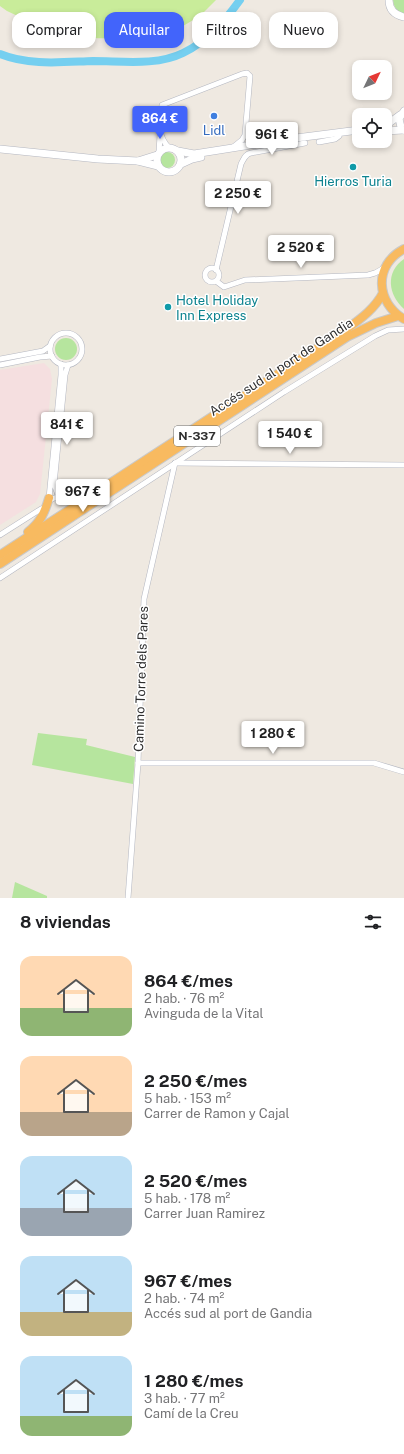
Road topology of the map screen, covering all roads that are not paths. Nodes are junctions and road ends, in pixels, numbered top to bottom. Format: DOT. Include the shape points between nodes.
graph roads {
  1 [pos="389,0"];
  2 [pos="402,17"];
  3 [pos="404,25"];
  4 [pos="403,111"];
  5 [pos="392,120"];
  6 [pos="404,130"];
  7 [pos="352,131"];
  8 [pos="392,131"];
  9 [pos="160,132"];
  10 [pos="245,135"];
  11 [pos="352,135"];
  12 [pos="339,136"];
  13 [pos="318,142"];
  14 [pos="305,143"];
  15 [pos="255,145"];
  16 [pos="170,148"];
  17 [pos="232,148"];
  18 [pos="0,149"];
  19 [pos="178,151"];
  20 [pos="158,154"];
  21 [pos="138,161"];
  22 [pos="181,164"];
  23 [pos="158,166"];
  24 [pos="404,249"];
  25 [pos="385,268"];
  26 [pos="216,270"];
  27 [pos="216,281"];
  28 [pos="383,293"];
  29 [pos="401,317"];
  30 [pos="404,329"];
  31 [pos="50,346"];
  32 [pos="52,356"];
  33 [pos="0,359"];
  34 [pos="61,364"];
  35 [pos="0,365"];
  36 [pos="68,365"];
  37 [pos="175,463"];
  38 [pos="404,464"];
  39 [pos="49,498"];
  40 [pos="41,509"];
  41 [pos="0,535"];
  42 [pos="0,551"];
  43 [pos="0,555"];
  44 [pos="0,564"];
  45 [pos="0,578"];
  46 [pos="138,763"];
  47 [pos="404,772"];
  48 [pos="128,898"];
  1 -- 2 [label="main road" via="391,9"];
  2 -- 3 [label="main road"];
  4 -- 5 [label="main road"];
  4 -- 6 [label="main road" via="399,123"];
  6 -- 8 [label="main road"];
  7 -- 15 [label="main road"];
  9 -- 10 [label="street" via="162,104 245,73 250,76"];
  9 -- 16 [label="street" via="162,139"];
  9 -- 20 [label="street"];
  10 -- 15 [label="street" via="247,140"];
  10 -- 17 [label="street"];
  11 -- 12 [label="main road"];
  12 -- 13 [label="street"];
  12 -- 22 [label="main road" via="192,159"];
  14 -- 26 [label="street" via="248,153 241,164"];
  15 -- 17 [label="main road"];
  16 -- 19 [label="main road"];
  16 -- 20 [label="main road" via="164,148"];
  17 -- 19 [label="main road" via="194,154"];
  18 -- 21 [label="main road"];
  19 -- 22 [label="main road"];
  20 -- 21 [label="main road"];
  20 -- 23 [label="main road"];
  21 -- 23 [label="main road"];
  22 -- 23 [label="main road" via="172,172 164,171"];
  24 -- 25 [label="highway" via="392,257"];
  25 -- 27 [label="street" via="368,275 250,280 224,287"];
  25 -- 28 [label="highway" via="382,280"];
  26 -- 27 [label="street" via="219,275"];
  26 -- 27 [label="street" via="210,268 205,276 209,281"];
  28 -- 29 [label="highway, Accés sud al port de Gandia / N-337" via="388,306"];
  28 -- 43 [label="highway, Accés sud al port de Gandia / N-337" via="379,301 348,328"];
  29 -- 44 [label="highway, Accés sud al port de Gandia / N-337" via="385,319 347,337"];
  30 -- 37 [label="street" via="388,330 375,336"];
  31 -- 32 [label="street"];
  31 -- 33 [label="street" via="43,351"];
  31 -- 36 [label="street" via="60,334 71,334 77,338 81,346 80,355 76,362"];
  32 -- 34 [label="street"];
  32 -- 35 [label="street"];
  34 -- 36 [label="street"];
  34 -- 39 [label="street"];
  36 -- 39 [label="street" via="55,481 58,495 57,498"];
  37 -- 38 [label="street"];
  37 -- 45 [label="street"];
  37 -- 46 [label="street, Camino Torre dels Pares" via="144,599"];
  39 -- 42 [label="highway" via="38,523"];
  40 -- 41 [label="street"];
  46 -- 47 [label="street" via="374,763"];
  46 -- 48 [label="street, Camino Torre dels Pares"];
}
